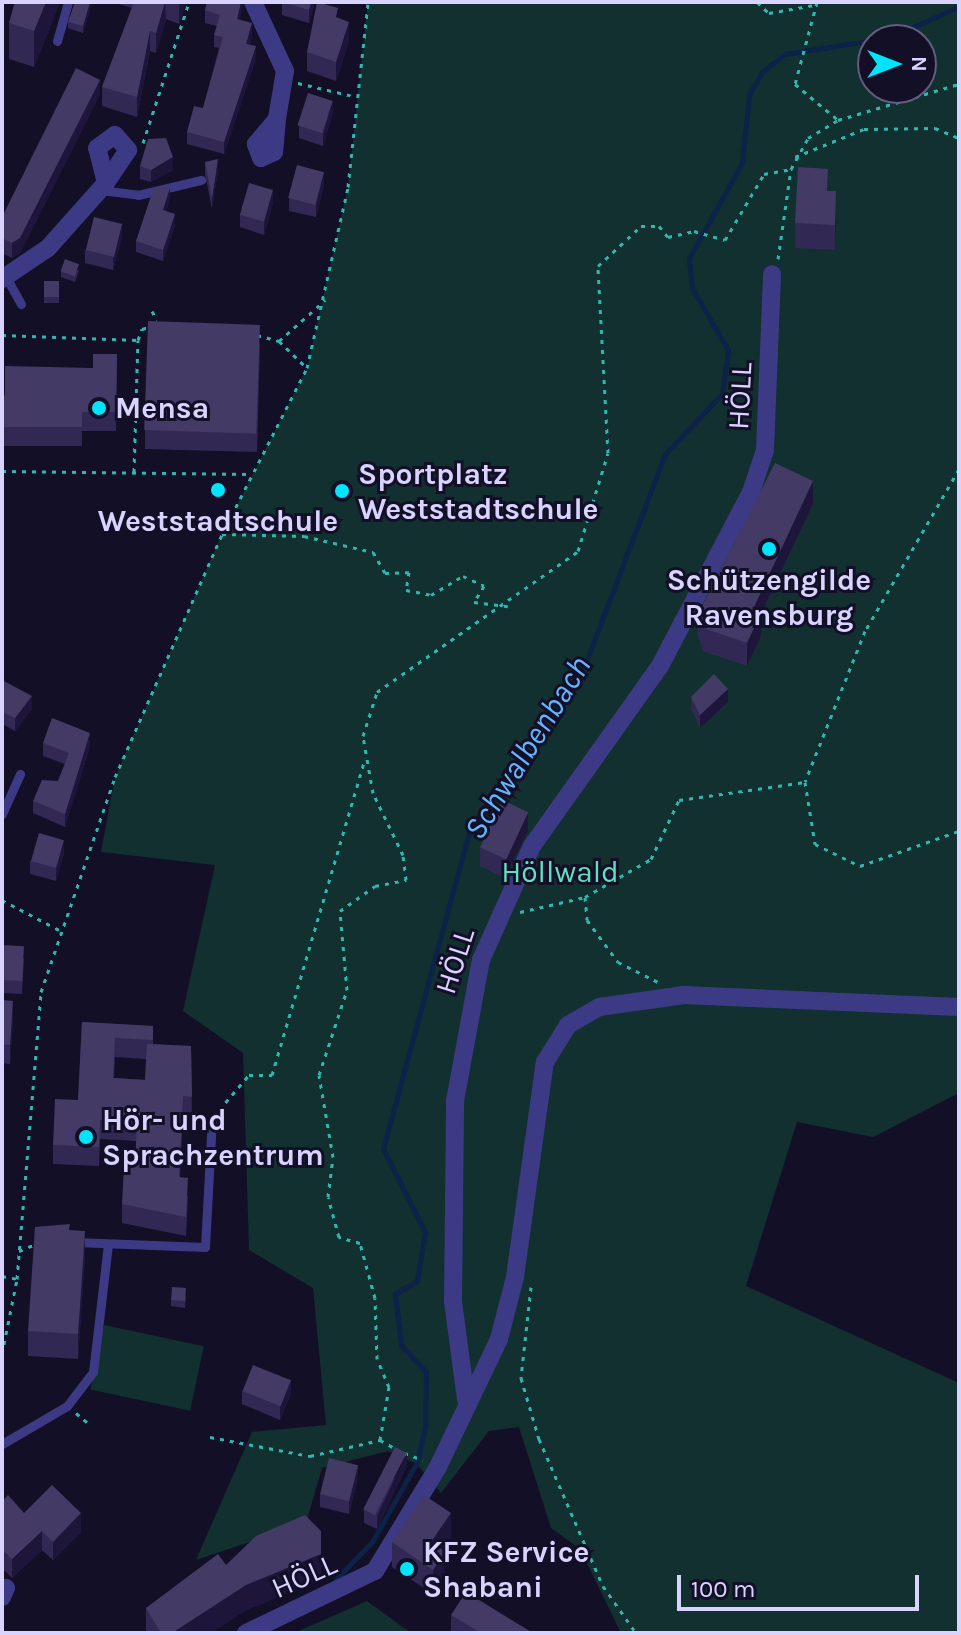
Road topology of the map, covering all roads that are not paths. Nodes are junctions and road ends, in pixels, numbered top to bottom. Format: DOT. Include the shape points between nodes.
graph roads {
  1 [pos="68,2"];
  2 [pos="253,2"];
  3 [pos="57,41"];
  4 [pos="277,119"];
  5 [pos="201,180"];
  6 [pos="103,186"];
  7 [pos="772,274"];
  8 [pos="4,278"];
  9 [pos="21,304"];
  10 [pos="20,774"];
  11 [pos="2,814"];
  12 [pos="959,1007"];
  13 [pos="212,1118"];
  14 [pos="44,1240"];
  15 [pos="108,1244"];
  16 [pos="466,1399"];
  17 [pos="2,1444"];
  18 [pos="246,1633"];
  1 -- 3 [label="lane"];
  2 -- 4 [label="street" via="286,80"];
  5 -- 6 [label="lane" via="138,195"];
  6 -- 8 [label="street" via="48,248"];
  7 -- 16 [label="street, HÖLL" via="765,450 751,492 660,666 532,846 499,917 468,1011 455,1101 453,1301"];
  8 -- 9 [label="lane"];
  10 -- 11 [label="lane"];
  12 -- 16 [label="street" via="684,995 599,1007 554,1041 536,1112 515,1277 499,1339"];
  13 -- 15 [label="lane" via="205,1247"];
  14 -- 15 [label="lane"];
  15 -- 17 [label="lane" via="93,1372 67,1406"];
  16 -- 18 [label="street, HÖLL" via="438,1467 375,1571"];
}
